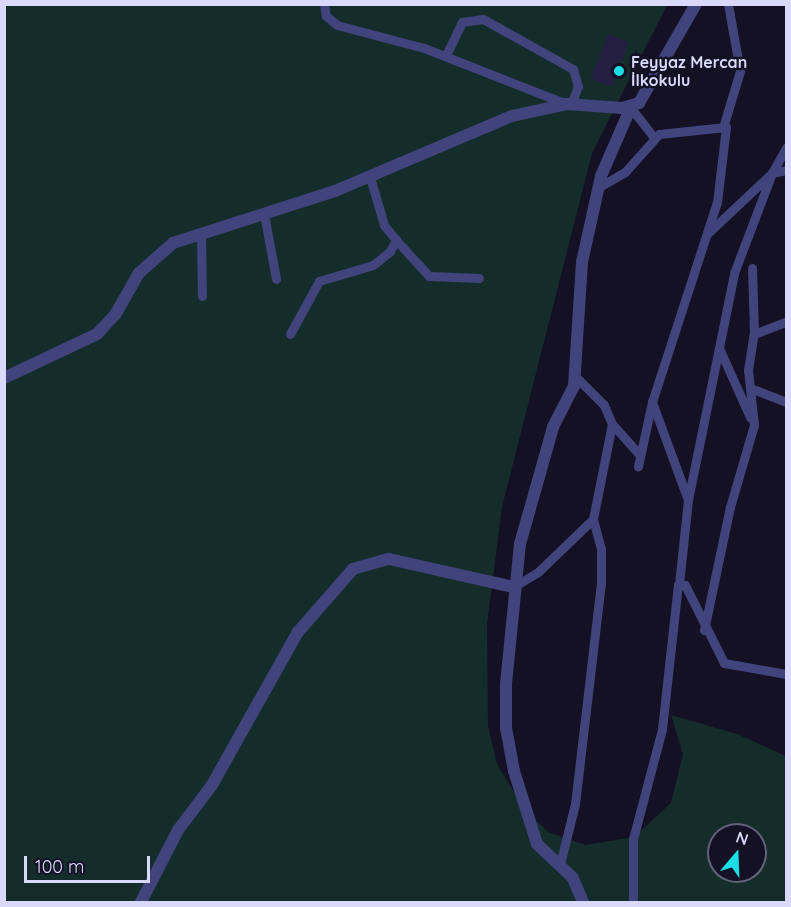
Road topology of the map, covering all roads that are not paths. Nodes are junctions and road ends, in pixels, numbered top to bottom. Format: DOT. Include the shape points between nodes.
graph roads {
  1 [pos="324,4"];
  2 [pos="696,4"];
  3 [pos="728,4"];
  4 [pos="446,56"];
  5 [pos="569,104"];
  6 [pos="631,107"];
  7 [pos="724,124"];
  8 [pos="654,137"];
  9 [pos="786,148"];
  10 [pos="786,170"];
  11 [pos="772,173"];
  12 [pos="370,177"];
  13 [pos="599,187"];
  14 [pos="264,214"];
  15 [pos="201,235"];
  16 [pos="706,235"];
  17 [pos="396,240"];
  18 [pos="752,268"];
  19 [pos="479,278"];
  20 [pos="276,279"];
  21 [pos="202,296"];
  22 [pos="786,322"];
  23 [pos="290,334"];
  24 [pos="754,334"];
  25 [pos="719,348"];
  26 [pos="575,376"];
  27 [pos="4,378"];
  28 [pos="750,388"];
  29 [pos="652,402"];
  30 [pos="786,402"];
  31 [pos="612,424"];
  32 [pos="754,425"];
  33 [pos="638,453"];
  34 [pos="638,466"];
  35 [pos="688,500"];
  36 [pos="593,519"];
  37 [pos="679,584"];
  38 [pos="513,587"];
  39 [pos="704,631"];
  40 [pos="786,674"];
  41 [pos="560,864"];
  42 [pos="141,903"];
  43 [pos="583,903"];
  44 [pos="633,903"];
  1 -- 4 [label="street" via="326,16 337,25"];
  2 -- 6 [label="street" via="645,97"];
  3 -- 7 [label="street" via="740,71"];
  4 -- 5 [label="street"];
  4 -- 5 [label="street" via="462,22 483,19 573,69 578,86"];
  5 -- 6 [label="street"];
  5 -- 12 [label="street" via="512,116"];
  6 -- 8 [label="street"];
  6 -- 13 [label="street"];
  7 -- 8 [label="street" via="704,133"];
  7 -- 16 [label="street" via="717,202"];
  8 -- 13 [label="street" via="625,172"];
  9 -- 11 [label="street"];
  10 -- 11 [label="street"];
  11 -- 16 [label="street"];
  11 -- 25 [label="street" via="734,273"];
  12 -- 14 [label="street"];
  12 -- 17 [label="street" via="384,225"];
  13 -- 26 [label="street" via="582,262"];
  14 -- 15 [label="street"];
  14 -- 20 [label="street"];
  15 -- 21 [label="street"];
  15 -- 27 [label="street" via="154,256 98,334"];
  16 -- 29 [label="street"];
  17 -- 19 [label="street" via="429,276"];
  17 -- 23 [label="street" via="373,265 319,281"];
  18 -- 24 [label="street"];
  22 -- 24 [label="street"];
  24 -- 28 [label="street"];
  25 -- 32 [label="street"];
  25 -- 35 [label="street"];
  26 -- 31 [label="street" via="598,397"];
  26 -- 38 [label="street" via="553,427"];
  28 -- 30 [label="street"];
  28 -- 32 [label="street"];
  29 -- 33 [label="street"];
  29 -- 35 [label="street"];
  31 -- 33 [label="street"];
  31 -- 36 [label="street"];
  32 -- 39 [label="street" via="730,507"];
  33 -- 34 [label="street"];
  35 -- 37 [label="street"];
  36 -- 38 [label="street" via="537,572"];
  36 -- 41 [label="street" via="602,549 601,584 575,804"];
  37 -- 39 [label="street"];
  37 -- 44 [label="street" via="662,729 633,839"];
  38 -- 41 [label="street" via="506,728 537,844"];
  38 -- 42 [label="street" via="389,559 352,569 298,632 212,785 178,830"];
  39 -- 40 [label="street" via="723,663"];
  41 -- 43 [label="street"];
}
